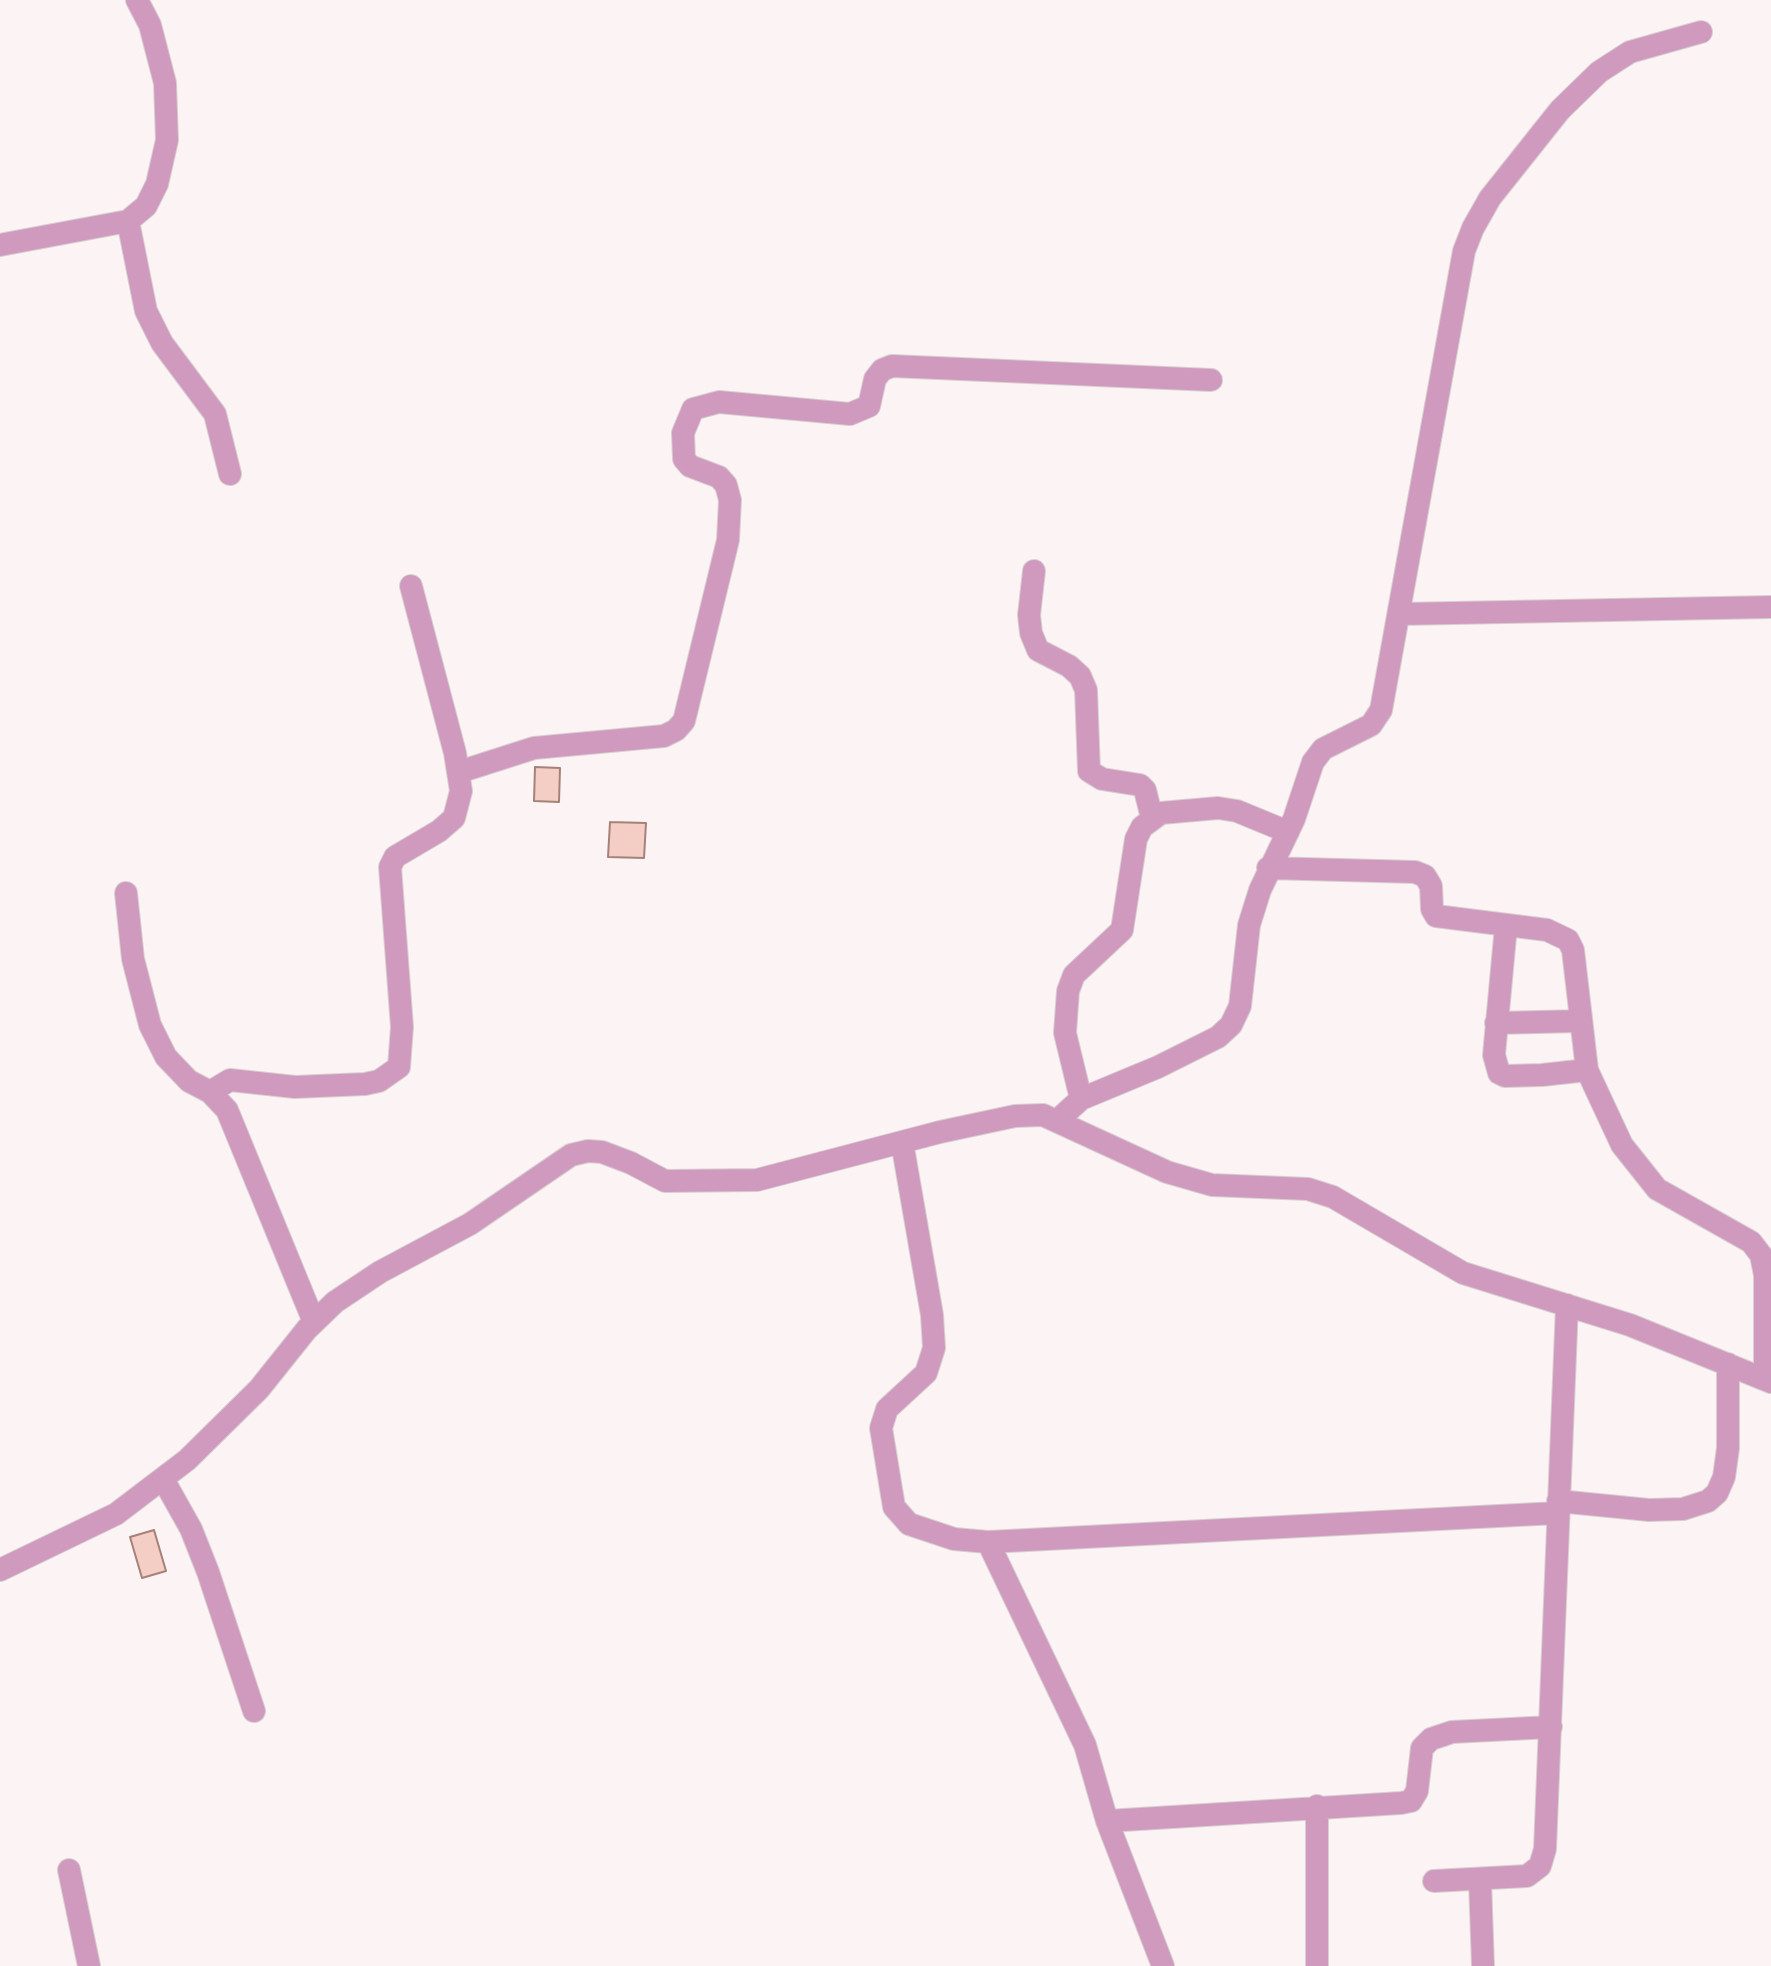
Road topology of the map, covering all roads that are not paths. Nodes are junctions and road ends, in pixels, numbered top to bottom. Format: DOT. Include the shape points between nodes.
graph roads {
  1 [pos="137,0"];
  2 [pos="1701,32"];
  3 [pos="128,221"];
  4 [pos="0,245"];
  5 [pos="1211,380"];
  6 [pos="230,474"];
  7 [pos="1034,571"];
  8 [pos="411,586"];
  9 [pos="1771,607"];
  10 [pos="1400,614"];
  11 [pos="459,772"];
  12 [pos="1152,818"];
  13 [pos="1288,832"];
  14 [pos="1268,868"];
  15 [pos="126,893"];
  16 [pos="1506,926"];
  17 [pos="1579,1021"];
  18 [pos="1496,1023"];
  19 [pos="1587,1070"];
  20 [pos="210,1092"];
  21 [pos="1081,1099"];
  22 [pos="1059,1119"];
  23 [pos="902,1142"];
  24 [pos="1766,1254"];
  25 [pos="1567,1305"];
  26 [pos="314,1322"];
  27 [pos="1728,1364"];
  28 [pos="1768,1380"];
  29 [pos="163,1479"];
  30 [pos="1558,1507"];
  31 [pos="988,1542"];
  32 [pos="0,1570"];
  33 [pos="254,1711"];
  34 [pos="1551,1727"];
  35 [pos="1317,1806"];
  36 [pos="1107,1821"];
  37 [pos="69,1870"];
  38 [pos="1434,1881"];
  39 [pos="1480,1881"];
  40 [pos="89,1966"];
  41 [pos="1163,1966"];
  42 [pos="1317,1966"];
  43 [pos="1473,1966"];
  44 [pos="1483,1966"];
  1 -- 3 [label="street" via="160,55 167,140 157,184 146,206"];
  2 -- 10 [label="street" via="1630,52 1599,72 1560,110 1490,198 1473,228 1464,251"];
  3 -- 4 [label="street"];
  3 -- 6 [label="street" via="146,311 162,343 215,414"];
  5 -- 11 [label="street" via="892,366 875,379 869,406 850,414 719,402 693,409 683,433 684,459 719,477 730,500 728,540 684,721 664,736 534,748"];
  7 -- 12 [label="street" via="1031,633 1038,650 1069,666 1086,690 1089,771 1102,779 1140,785"];
  8 -- 11 [label="street"];
  9 -- 10 [label="street"];
  10 -- 13 [label="street" via="1381,710 1371,725 1323,749 1313,762"];
  11 -- 20 [label="street" via="461,791 454,818 406,848 390,867 402,1027 399,1067 365,1084 295,1087 230,1080"];
  12 -- 13 [label="street" via="1185,808 1218,808"];
  12 -- 21 [label="street" via="1136,839 1122,930 1074,975 1068,991 1065,1033"];
  13 -- 14 [label="street"];
  14 -- 16 [label="street" via="1415,872 1431,886 1436,916"];
  14 -- 21 [label="street" via="1249,925 1240,1006 1231,1025 1158,1067"];
  15 -- 20 [label="street" via="133,959 150,1025 166,1057 189,1081"];
  16 -- 17 [label="street" via="1547,930 1568,940"];
  16 -- 18 [label="street"];
  17 -- 18 [label="street"];
  17 -- 19 [label="street"];
  18 -- 19 [label="street" via="1495,1066 1505,1076"];
  19 -- 24 [label="street" via="1622,1145 1657,1189"];
  20 -- 26 [label="street" via="227,1110"];
  21 -- 22 [label="street"];
  22 -- 23 [label="street" via="1015,1116"];
  22 -- 25 [label="street" via="1124,1154 1197,1181 1308,1189 1333,1197 1463,1273"];
  23 -- 26 [label="street" via="757,1180 707,1183 665,1181 602,1152 571,1155 470,1224 380,1272"];
  23 -- 31 [label="street" via="934,1348 926,1373 887,1409 881,1428 894,1507 909,1524 954,1539"];
  24 -- 28 [label="street"];
  25 -- 27 [label="street"];
  25 -- 30 [label="street"];
  26 -- 29 [label="street" via="259,1389"];
  27 -- 28 [label="street"];
  27 -- 30 [label="street" via="1724,1477 1708,1501 1683,1509"];
  29 -- 32 [label="street" via="116,1514"];
  29 -- 33 [label="street" via="208,1572"];
  30 -- 31 [label="street"];
  30 -- 34 [label="street"];
  31 -- 36 [label="street" via="1085,1745"];
  34 -- 35 [label="street" via="1452,1732 1431,1739 1422,1748 1411,1801"];
  34 -- 39 [label="street" via="1540,1866 1527,1876"];
  35 -- 36 [label="street"];
  35 -- 42 [label="street"];
  36 -- 41 [label="street"];
  37 -- 40 [label="street"];
  38 -- 39 [label="street"];
  39 -- 44 [label="street"];
  43 -- 44 [label="street"];
}
